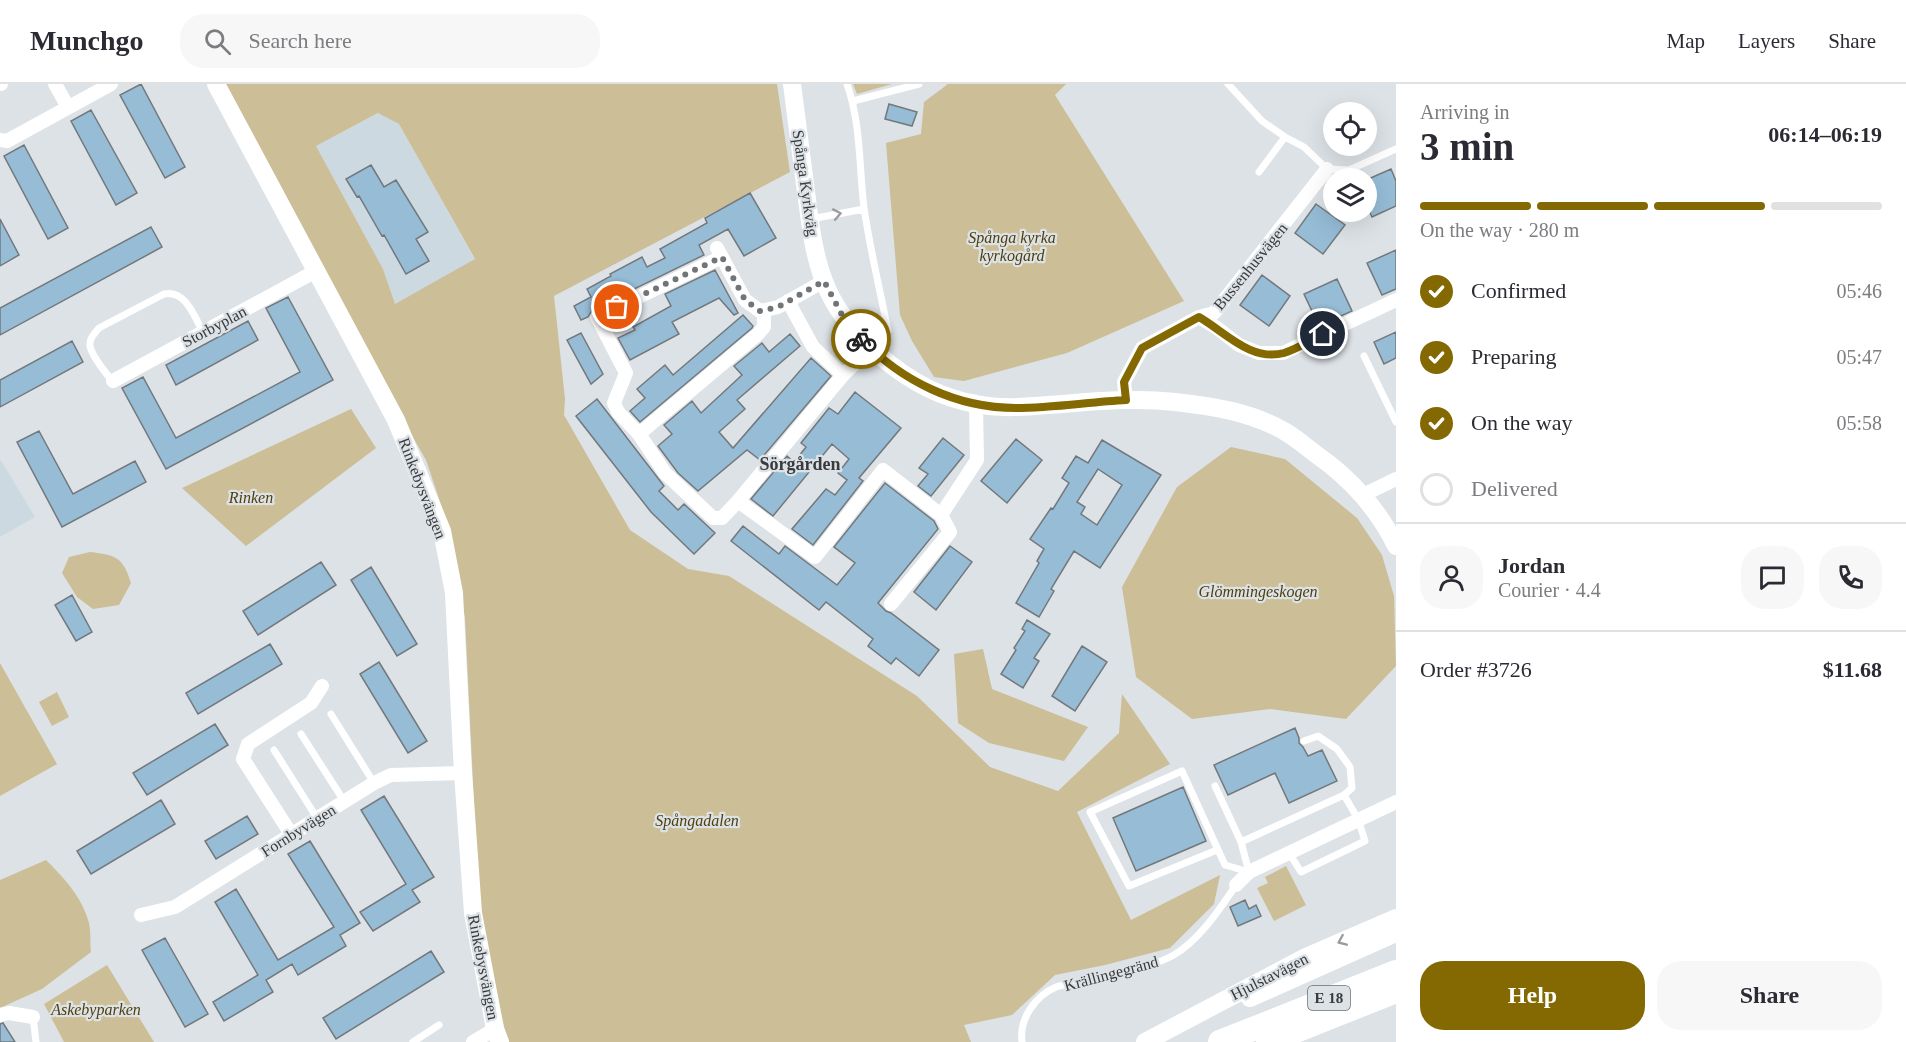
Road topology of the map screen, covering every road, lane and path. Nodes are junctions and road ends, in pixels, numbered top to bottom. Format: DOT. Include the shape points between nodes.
graph roads {
  1 [pos="56,84"];
  2 [pos="111,84"];
  3 [pos="216,84"];
  4 [pos="792,84"];
  5 [pos="847,84"];
  6 [pos="919,84"];
  7 [pos="1228,84"];
  8 [pos="853,101"];
  9 [pos="68,107"];
  10 [pos="1285,137"];
  11 [pos="0,140"];
  12 [pos="1396,149"];
  13 [pos="1326,168"];
  14 [pos="1353,168"];
  15 [pos="1259,172"];
  16 [pos="1323,174"];
  17 [pos="864,208"];
  18 [pos="809,219"];
  19 [pos="316,271"];
  20 [pos="824,281"];
  21 [pos="1396,300"];
  22 [pos="788,301"];
  23 [pos="764,310"];
  24 [pos="1199,317"];
  25 [pos="888,331"];
  26 [pos="203,332"];
  27 [pos="1364,356"];
  28 [pos="856,362"];
  29 [pos="843,375"];
  30 [pos="112,381"];
  31 [pos="1126,400"];
  32 [pos="976,405"];
  33 [pos="1396,422"];
  34 [pos="639,434"];
  35 [pos="1396,479"];
  36 [pos="1363,495"];
  37 [pos="738,501"];
  38 [pos="941,515"];
  39 [pos="1396,546"];
  40 [pos="891,604"];
  41 [pos="322,686"];
  42 [pos="331,714"];
  43 [pos="301,734"];
  44 [pos="1304,741"];
  45 [pos="274,750"];
  46 [pos="463,773"];
  47 [pos="374,783"];
  48 [pos="1215,786"];
  49 [pos="1344,795"];
  50 [pos="344,801"];
  51 [pos="1396,802"];
  52 [pos="317,818"];
  53 [pos="1358,819"];
  54 [pos="291,834"];
  55 [pos="1241,842"];
  56 [pos="1218,850"];
  57 [pos="1288,852"];
  58 [pos="1249,872"];
  59 [pos="1236,885"];
  60 [pos="141,915"];
  61 [pos="1396,918"];
  62 [pos="1396,933"];
  63 [pos="1396,972"];
  64 [pos="1396,991"];
  65 [pos="0,1015"];
  66 [pos="33,1017"];
  67 [pos="439,1025"];
  68 [pos="498,1035"];
  69 [pos="36,1042"];
  70 [pos="413,1042"];
  71 [pos="473,1042"];
  72 [pos="1022,1042"];
  73 [pos="1147,1042"];
  74 [pos="1220,1042"];
  75 [pos="1268,1042"];
  1 -- 9 [label="street"];
  2 -- 9 [label="street"];
  3 -- 19 [label="street, Rinkebysvängen"];
  4 -- 18 [label="street, Spånga Kyrkväg"];
  5 -- 8 [label="lane"];
  6 -- 8 [label="lane"];
  7 -- 10 [label="lane" via="1262,121"];
  8 -- 17 [label="lane"];
  9 -- 11 [label="street" via="7,141"];
  10 -- 13 [label="lane" via="1304,147"];
  10 -- 15 [label="lane"];
  12 -- 14 [label="lane"];
  16 -- 24 [label="street, Bussenhusvägen" via="1214,313"];
  18 -- 17 [label="lane, one-way"];
  17 -- 25 [label="lane"];
  18 -- 20 [label="street, Spånga Kyrkväg"];
  19 -- 26 [label="street, Storbyplan"];
  19 -- 46 [label="street, Rinkebysvängen" via="396,420 442,531 454,593"];
  20 -- 22 [label="street"];
  20 -- 32 [label="street, Spånga Kyrkväg" via="862,341 886,361 915,382"];
  21 -- 24 [label="street" via="1283,353 1259,353 1239,345"];
  22 -- 23 [label="street"];
  22 -- 29 [label="street" via="813,347"];
  23 -- 34 [label="street" via="764,327 758,334"];
  23 -- 34 [label="street" via="745,300 719,252 597,317 626,374 614,403"];
  24 -- 31 [label="street, Bussenhusvägen" via="1142,348 1124,382"];
  26 -- 30 [label="street, Storbyplan"];
  26 -- 30 [label="lane" via="184,300 172,292 99,328 91,338 90,348"];
  27 -- 33 [label="lane"];
  28 -- 29 [label="street"];
  29 -- 37 [label="street"];
  31 -- 32 [label="street, Spånga Kyrkväg" via="1015,408"];
  31 -- 36 [label="street, Spånga Kyrkväg" via="1173,402 1248,415 1284,431 1333,466"];
  32 -- 38 [label="street" via="977,460"];
  34 -- 37 [label="street" via="665,473 713,518 722,518"];
  35 -- 36 [label="street"];
  36 -- 39 [label="street, Spånga Kyrkväg"];
  37 -- 38 [label="street" via="815,557 883,470"];
  38 -- 40 [label="street" via="950,532"];
  41 -- 54 [label="street" via="312,703 248,744 243,759"];
  42 -- 47 [label="lane"];
  43 -- 50 [label="lane"];
  44 -- 49 [label="lane" via="1318,736 1337,749 1350,767 1352,788"];
  45 -- 52 [label="lane"];
  46 -- 47 [label="street, Fornbyvägen" via="392,775"];
  46 -- 68 [label="street, Rinkebysvängen" via="472,913"];
  47 -- 50 [label="street, Fornbyvägen"];
  48 -- 55 [label="lane"];
  49 -- 53 [label="lane"];
  49 -- 55 [label="lane"];
  50 -- 52 [label="street, Fornbyvägen"];
  51 -- 53 [label="street, Krällingegränd"];
  52 -- 54 [label="street, Fornbyvägen"];
  53 -- 57 [label="street, Krällingegränd"];
  53 -- 57 [label="lane" via="1365,841 1300,872"];
  54 -- 60 [label="street, Fornbyvägen" via="175,907"];
  55 -- 58 [label="lane"];
  56 -- 56 [label="lane" via="1182,771 1090,812 1129,886"];
  56 -- 58 [label="lane" via="1225,865"];
  57 -- 58 [label="street, Krällingegränd"];
  58 -- 59 [label="street, Krällingegränd"];
  59 -- 72 [label="lane, Krällingegränd" via="1196,937 1173,956 1138,969 1056,988 1038,1000 1024,1018"];
  61 -- 73 [label="street, Hjulstavägen, one-way" via="1306,957"];
  62 -- 73 [label="street, Hjulstavägen"];
  63 -- 74 [label="highway, E 18"];
  64 -- 75 [label="highway, E 18"];
  65 -- 66 [label="street"];
  66 -- 69 [label="lane"];
  67 -- 70 [label="lane"];
  68 -- 71 [label="street"];
}
